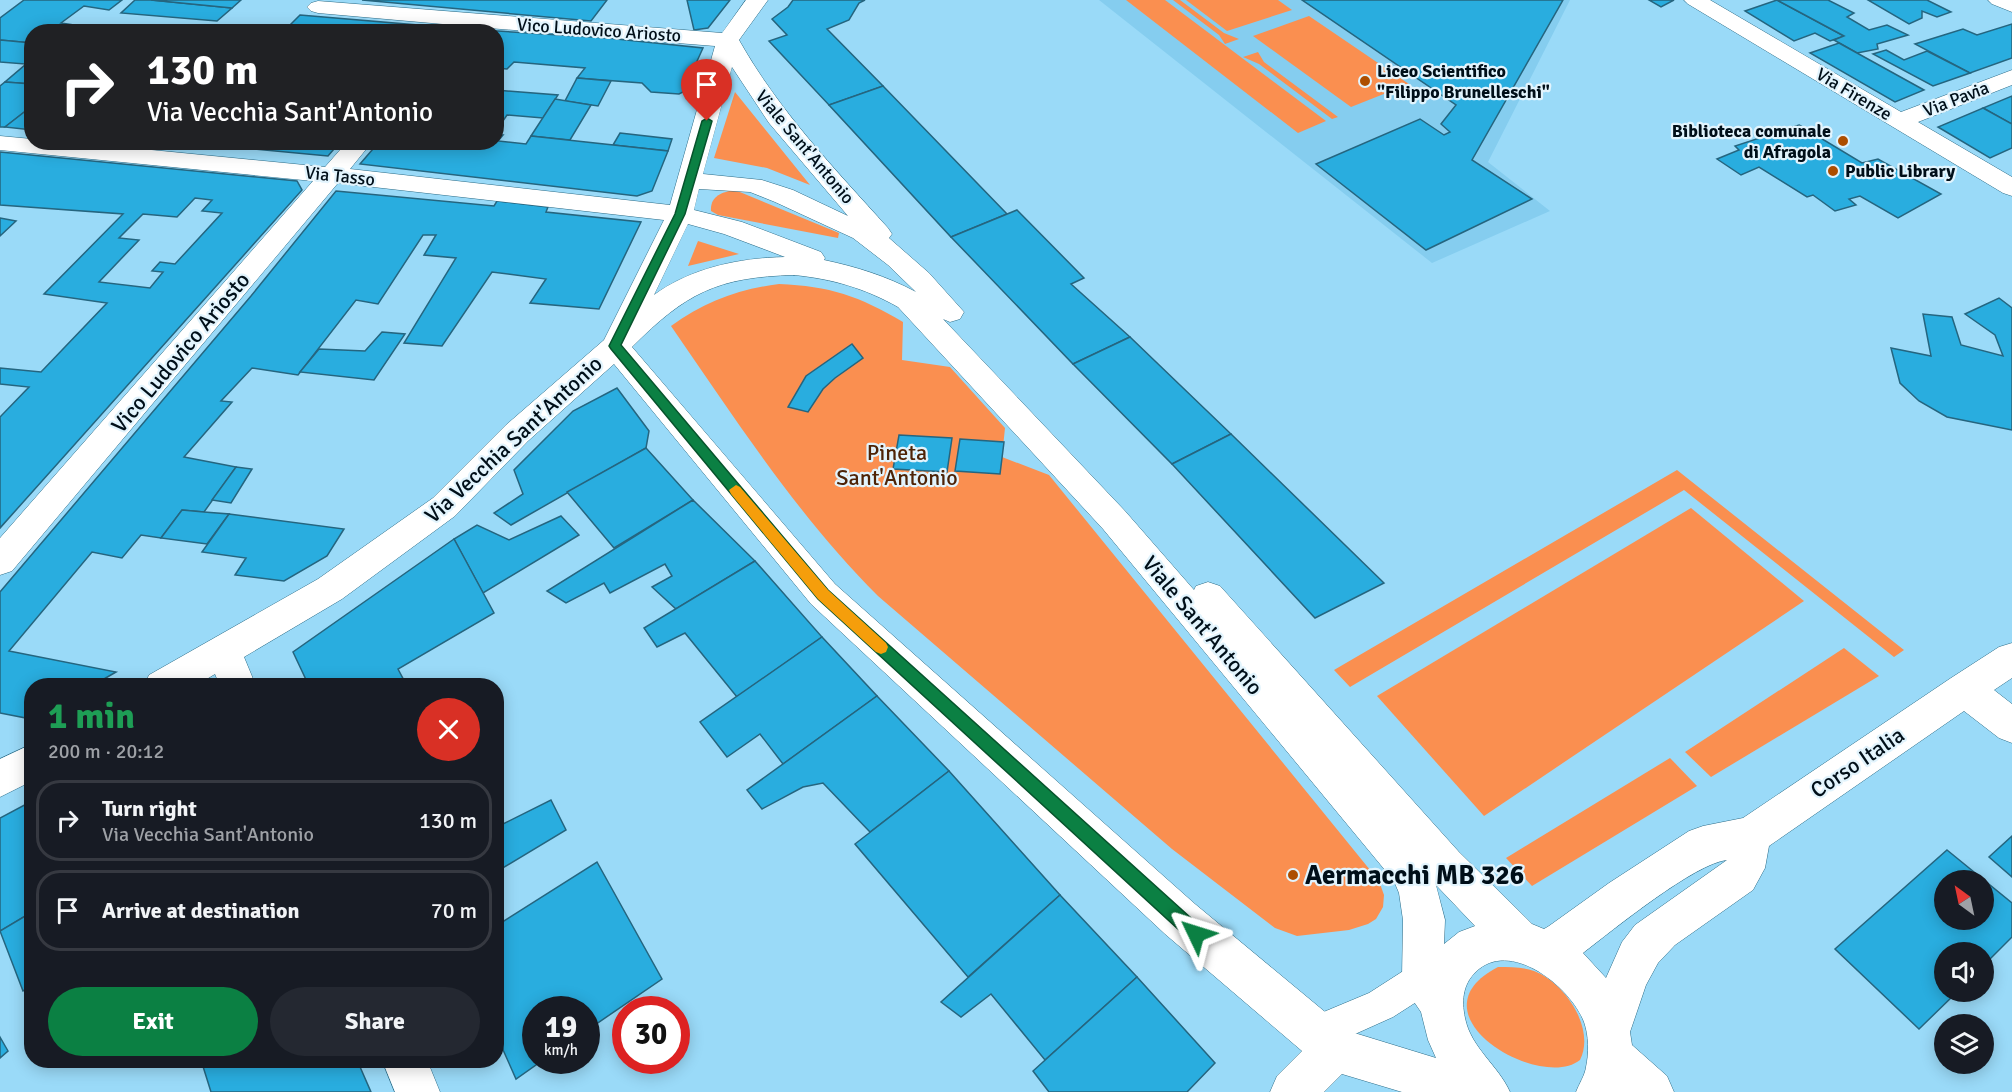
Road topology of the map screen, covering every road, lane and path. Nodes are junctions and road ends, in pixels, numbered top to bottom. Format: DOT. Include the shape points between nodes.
graph roads {
  1 [pos="758,0"];
  2 [pos="1736,0"];
  3 [pos="1999,0"];
  4 [pos="1702,4"];
  5 [pos="2012,6"];
  6 [pos="318,7"];
  7 [pos="450,24"];
  8 [pos="504,28"];
  9 [pos="728,40"];
  10 [pos="2012,77"];
  11 [pos="1900,121"];
  12 [pos="0,143"];
  13 [pos="24,145"];
  14 [pos="72,150"];
  15 [pos="353,150"];
  16 [pos="331,175"];
  17 [pos="690,181"];
  18 [pos="2012,188"];
  19 [pos="680,214"];
  20 [pos="924,284"];
  21 [pos="887,286"];
  22 [pos="615,346"];
  23 [pos="0,561"];
  24 [pos="223,651"];
  25 [pos="2012,657"];
  26 [pos="176,678"];
  27 [pos="235,678"];
  28 [pos="1964,689"];
  29 [pos="2012,726"];
  30 [pos="24,766"];
  31 [pos="0,779"];
  32 [pos="1751,835"];
  33 [pos="1533,946"];
  34 [pos="1432,991"];
  35 [pos="1325,1042"];
  36 [pos="1605,1058"];
  37 [pos="408,1068"];
  38 [pos="418,1092"];
  39 [pos="1293,1092"];
  40 [pos="1476,1092"];
  41 [pos="1487,1092"];
  42 [pos="1651,1092"];
  1 -- 9 [label="street"];
  2 -- 4 [label="street"];
  3 -- 5 [label="street"];
  4 -- 11 [label="street, Via Firenze"];
  6 -- 7 [label="street, Vico Ludovico Ariosto"];
  8 -- 9 [label="street, Vico Ludovico Ariosto"];
  9 -- 17 [label="street, Via Vecchia Sant'Antonio"];
  9 -- 20 [label="street, Viale Sant'Antonio" via="744,72 775,116"];
  10 -- 11 [label="street, Via Pavia"];
  11 -- 18 [label="street, Via Firenze"];
  12 -- 13 [label="street, Via Tasso"];
  14 -- 16 [label="street, Via Tasso"];
  15 -- 16 [label="street, Vico Ludovico Ariosto"];
  16 -- 19 [label="street, Via Tasso"];
  16 -- 23 [label="street, Vico Ludovico Ariosto"];
  17 -- 19 [label="street, Via Vecchia Sant'Antonio"];
  17 -- 20 [label="street, Viale Sant'Antonio" via="742,183 784,196 874,239"];
  19 -- 21 [label="street, Viale Sant'Antonio" via="733,228"];
  19 -- 22 [label="street, Via Vecchia Sant'Antonio"];
  20 -- 33 [label="street, Viale Sant'Antonio" via="1092,463 1444,866"];
  21 -- 22 [label="street, Viale Sant'Antonio" via="814,267 763,266 734,272 673,296"];
  21 -- 34 [label="street, Viale Sant'Antonio" via="908,300 1114,520 1408,867 1419,893"];
  22 -- 24 [label="street, Via Vecchia Sant'Antonio" via="517,433 444,507 330,590"];
  22 -- 35 [label="street" via="823,594 1180,919"];
  24 -- 26 [label="street, Via Vecchia Sant'Antonio"];
  24 -- 27 [label="street"];
  25 -- 28 [label="street, Corso Italia"];
  28 -- 29 [label="street"];
  28 -- 32 [label="street, Corso Italia"];
  30 -- 31 [label="street"];
  32 -- 33 [label="street, Corso Italia" via="1703,845 1564,941"];
  32 -- 36 [label="street" via="1745,868 1739,876 1644,946 1635,962"];
  33 -- 34 [label="street" via="1496,941 1474,947"];
  33 -- 36 [label="street, Viale Sant'Antonio" via="1567,965 1586,983 1600,1005"];
  34 -- 35 [label="lane" via="1381,1005"];
  34 -- 41 [label="street" via="1458,1059"];
  35 -- 39 [label="street"];
  35 -- 40 [label="street"];
  36 -- 42 [label="street"];
  37 -- 38 [label="street"];
}
